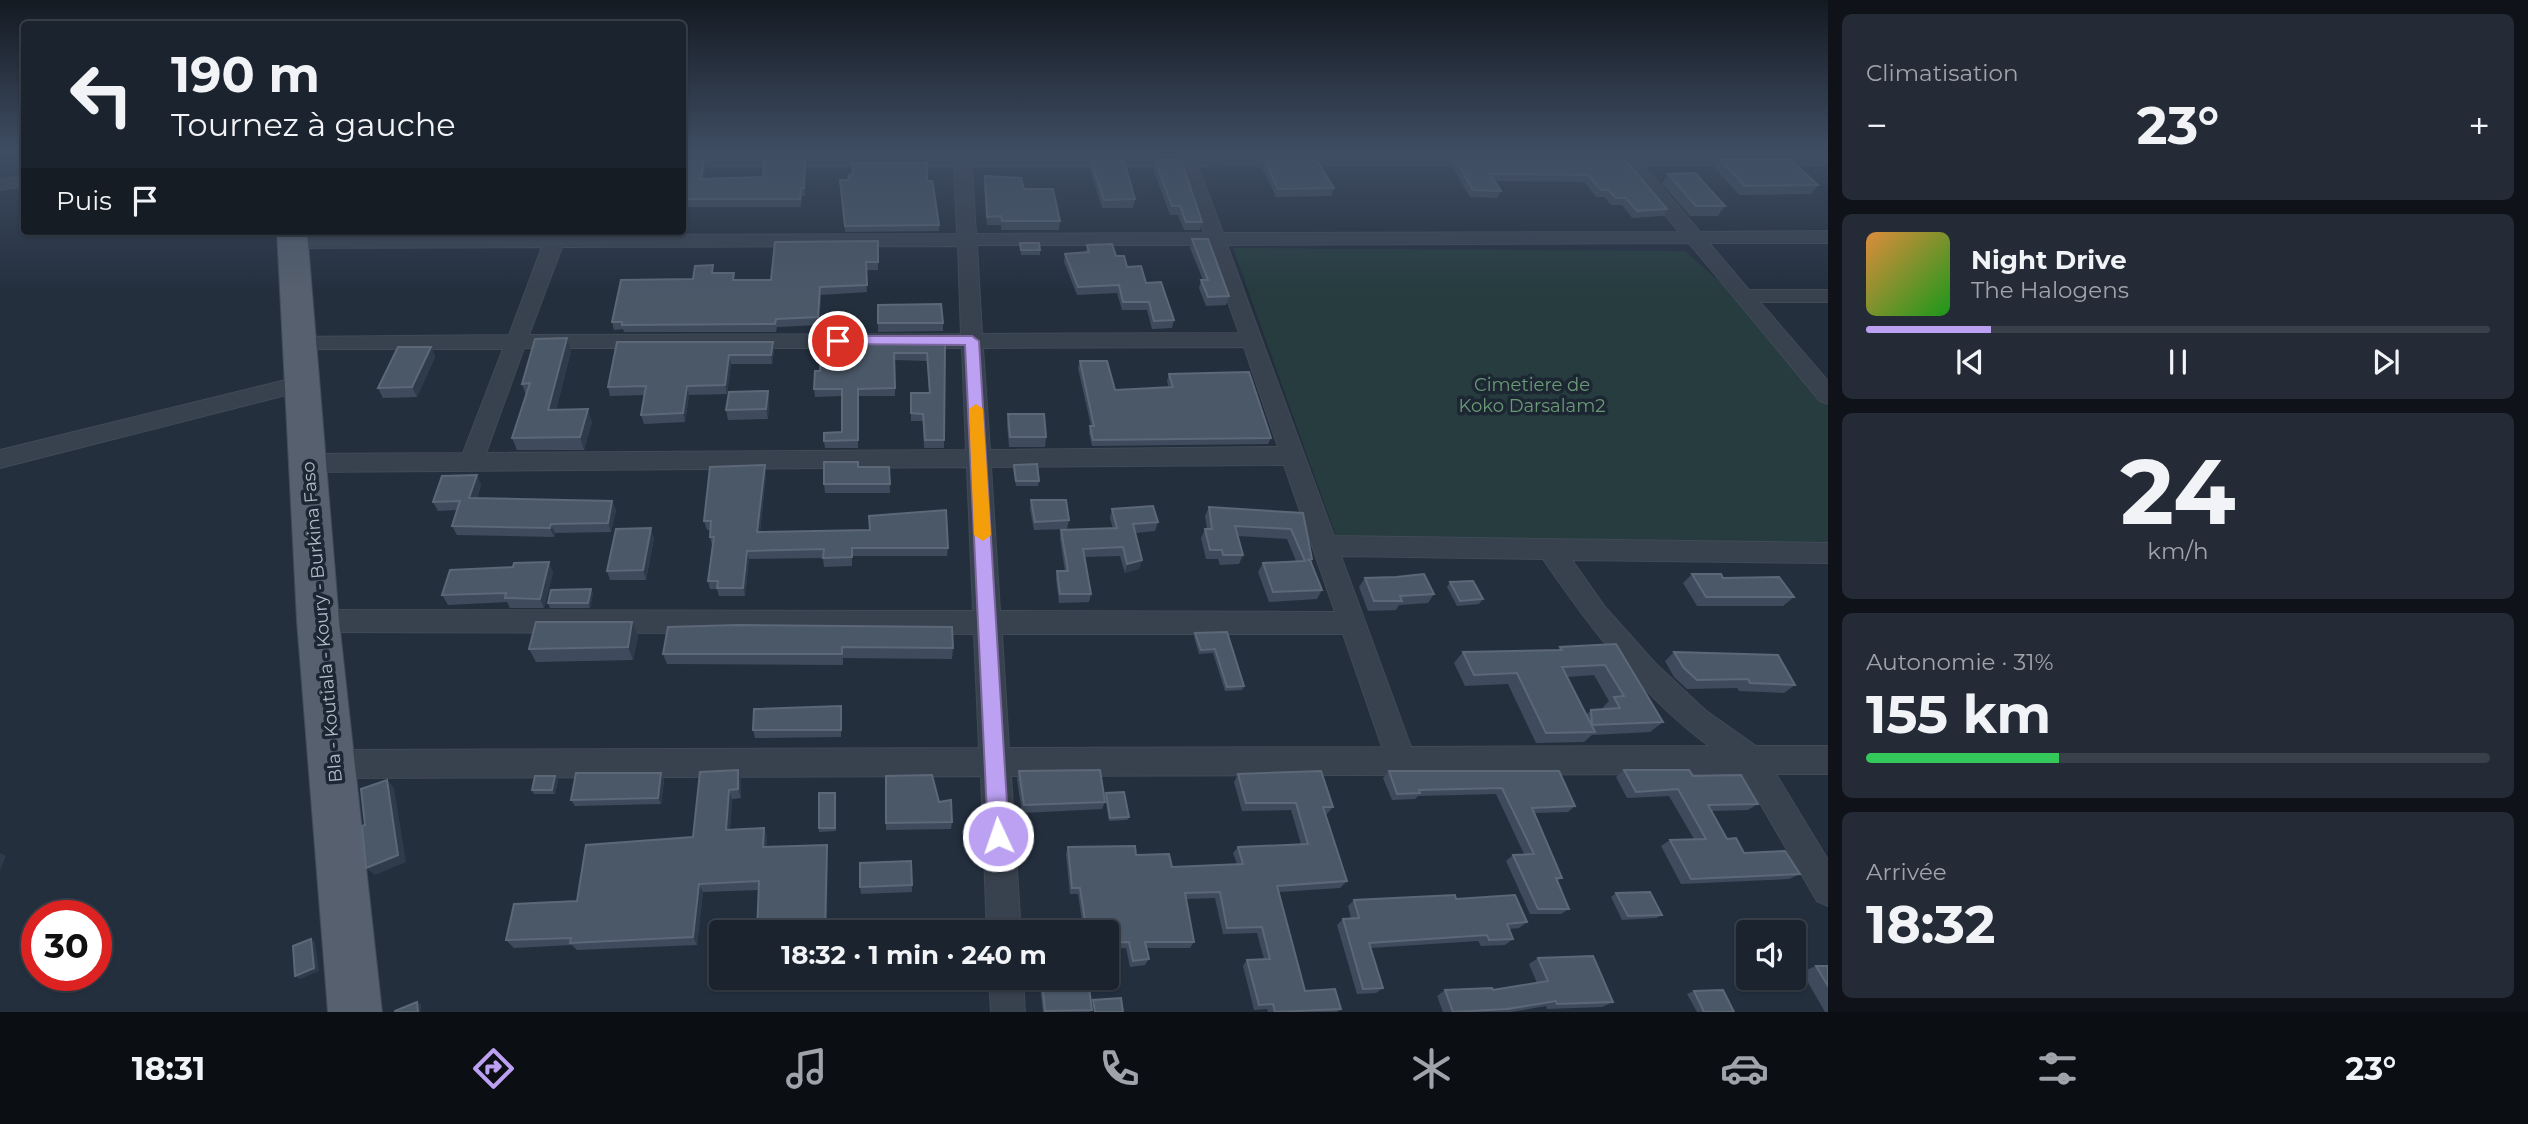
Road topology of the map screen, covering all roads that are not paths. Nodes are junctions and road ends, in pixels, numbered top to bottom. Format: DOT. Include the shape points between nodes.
graph roads {
  1 [pos="964,197"];
  2 [pos="1201,197"];
  3 [pos="1660,197"];
  4 [pos="556,236"];
  5 [pos="292,237"];
  6 [pos="1694,237"];
  7 [pos="1828,237"];
  8 [pos="1216,239"];
  9 [pos="967,240"];
  10 [pos="1743,296"];
  11 [pos="1828,296"];
  12 [pos="1251,340"];
  13 [pos="516,341"];
  14 [pos="972,341"];
  15 [pos="299,342"];
  16 [pos="302,384"];
  17 [pos="1828,396"];
  18 [pos="1293,456"];
  19 [pos="978,458"];
  20 [pos="0,459"];
  21 [pos="471,461"];
  22 [pos="308,463"];
  23 [pos="1325,546"];
  24 [pos="1550,549"];
  25 [pos="1828,554"];
  26 [pos="318,621"];
  27 [pos="987,622"];
  28 [pos="1352,623"];
  29 [pos="1828,760"];
  30 [pos="1752,761"];
  31 [pos="1402,762"];
  32 [pos="334,764"];
  33 [pos="995,764"];
  34 [pos="1828,890"];
  35 [pos="1003,920"];
  36 [pos="1007,990"];
  37 [pos="355,1012"];
  38 [pos="1008,1012"];
  1 -- 9 [label="street"];
  2 -- 8 [label="street"];
  3 -- 6 [label="street"];
  4 -- 5 [label="street"];
  4 -- 9 [label="street"];
  4 -- 13 [label="street"];
  5 -- 15 [label="main road, Bla - Koutiala - Koury - Burkina Faso"];
  6 -- 7 [label="street"];
  6 -- 8 [label="street"];
  6 -- 10 [label="street"];
  8 -- 9 [label="street"];
  8 -- 12 [label="street"];
  9 -- 14 [label="street"];
  10 -- 11 [label="street"];
  10 -- 17 [label="street"];
  12 -- 14 [label="street"];
  12 -- 18 [label="street"];
  13 -- 14 [label="street"];
  13 -- 15 [label="street"];
  13 -- 21 [label="street"];
  14 -- 19 [label="street"];
  15 -- 16 [label="main road, Bla - Koutiala - Koury - Burkina Faso"];
  16 -- 20 [label="street"];
  16 -- 22 [label="main road, Bla - Koutiala - Koury - Burkina Faso"];
  18 -- 19 [label="street"];
  18 -- 23 [label="street"];
  19 -- 21 [label="street"];
  19 -- 27 [label="street"];
  21 -- 22 [label="street"];
  22 -- 26 [label="main road, Bla - Koutiala - Koury - Burkina Faso"];
  23 -- 24 [label="street"];
  23 -- 28 [label="street"];
  24 -- 25 [label="street"];
  24 -- 30 [label="street" via="1645,672 1695,719"];
  26 -- 27 [label="street"];
  26 -- 32 [label="main road, Bla - Koutiala - Koury - Burkina Faso"];
  27 -- 28 [label="street"];
  27 -- 33 [label="street"];
  28 -- 31 [label="street"];
  29 -- 30 [label="street"];
  30 -- 31 [label="street"];
  30 -- 34 [label="street"];
  31 -- 33 [label="street"];
  32 -- 33 [label="street"];
  32 -- 37 [label="main road, Bla - Koutiala - Koury - Burkina Faso"];
  33 -- 35 [label="street"];
  36 -- 38 [label="street"];
}
